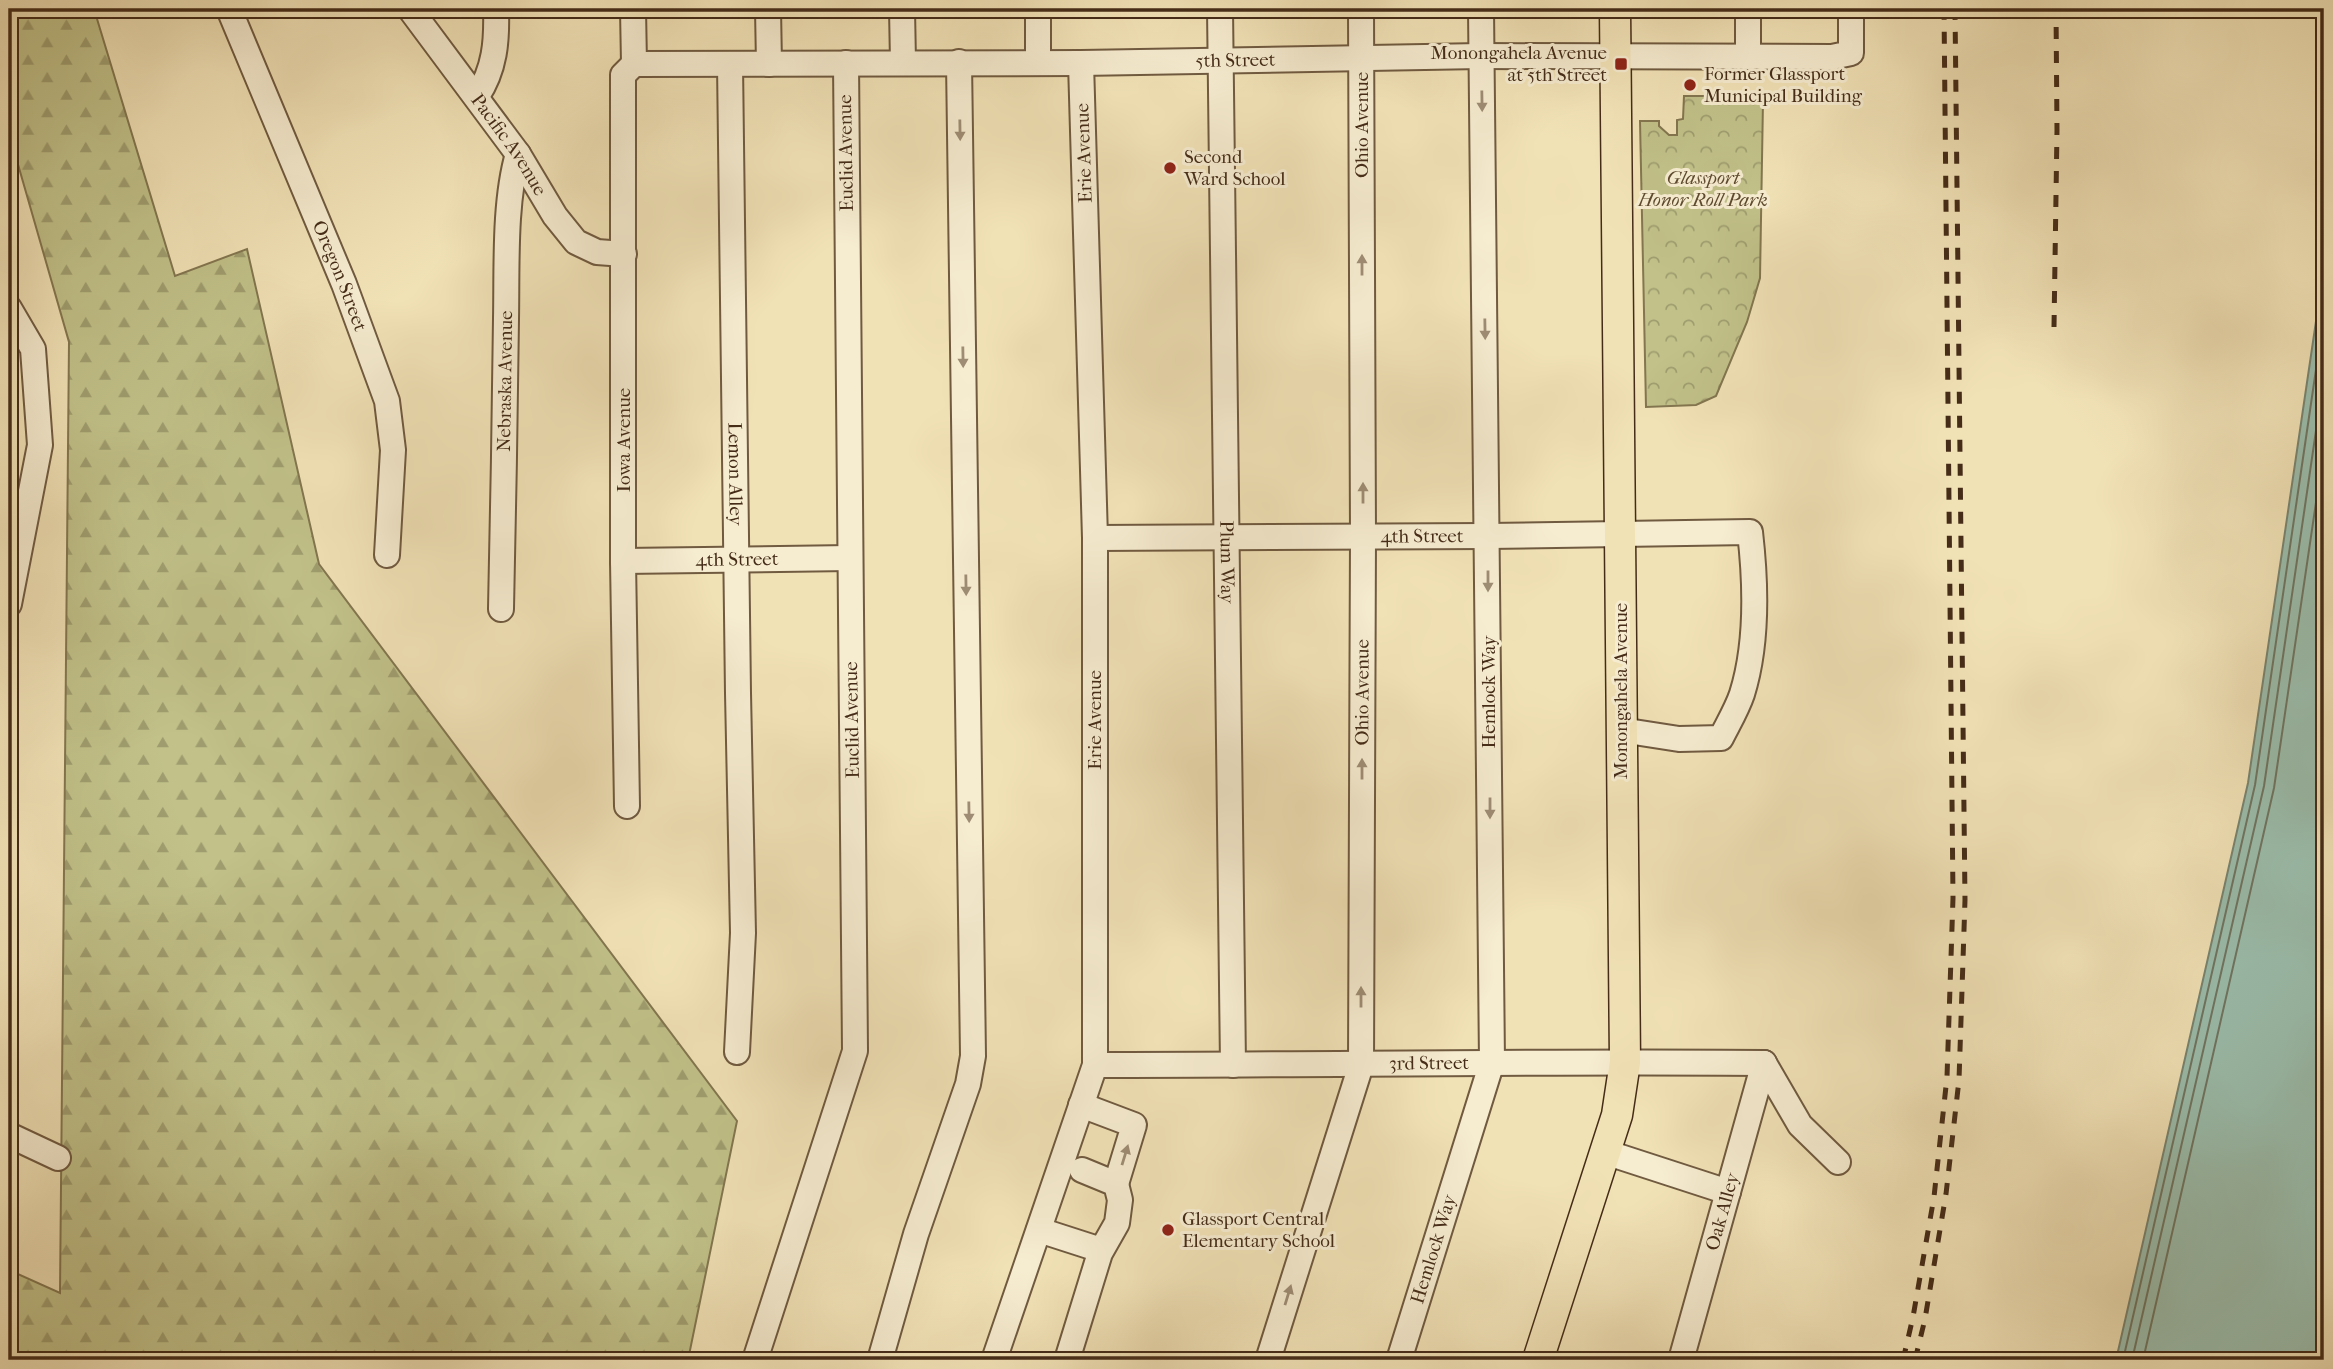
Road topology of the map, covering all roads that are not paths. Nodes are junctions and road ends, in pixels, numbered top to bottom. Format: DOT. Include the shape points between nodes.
graph roads {
  1 [pos="229,9"];
  2 [pos="410,9"];
  3 [pos="496,9"];
  4 [pos="633,9"];
  5 [pos="768,9"];
  6 [pos="902,9"];
  7 [pos="1038,9"];
  8 [pos="1220,9"];
  9 [pos="1361,9"];
  10 [pos="1481,9"];
  11 [pos="1615,9"];
  12 [pos="1748,9"];
  13 [pos="1851,9"];
  14 [pos="1481,56"];
  15 [pos="1362,57"];
  16 [pos="1748,57"];
  17 [pos="1616,58"];
  18 [pos="1220,61"];
  19 [pos="903,62"];
  20 [pos="959,62"];
  21 [pos="1038,62"];
  22 [pos="1082,63"];
  23 [pos="730,64"];
  24 [pos="769,64"];
  25 [pos="846,64"];
  26 [pos="629,69"];
  27 [pos="477,96"];
  28 [pos="518,154"];
  29 [pos="624,254"];
  30 [pos="9,307"];
  31 [pos="1620,534"];
  32 [pos="1488,536"];
  33 [pos="1363,537"];
  34 [pos="1095,538"];
  35 [pos="1226,538"];
  36 [pos="387,555"];
  37 [pos="850,558"];
  38 [pos="736,560"];
  39 [pos="623,561"];
  40 [pos="9,604"];
  41 [pos="501,609"];
  42 [pos="1621,730"];
  43 [pos="627,806"];
  44 [pos="737,1052"];
  45 [pos="1492,1062"];
  46 [pos="1625,1062"];
  47 [pos="1764,1063"];
  48 [pos="1095,1065"];
  49 [pos="1233,1065"];
  50 [pos="1361,1065"];
  51 [pos="1081,1105"];
  52 [pos="9,1135"];
  53 [pos="1605,1152"];
  54 [pos="58,1158"];
  55 [pos="1838,1162"];
  56 [pos="1082,1170"];
  57 [pos="1116,1184"];
  58 [pos="1728,1192"];
  59 [pos="1039,1230"];
  60 [pos="1101,1250"];
  61 [pos="755,1360"];
  62 [pos="880,1360"];
  63 [pos="995,1360"];
  64 [pos="1067,1360"];
  65 [pos="1268,1360"];
  66 [pos="1399,1360"];
  67 [pos="1538,1360"];
  68 [pos="1681,1360"];
  1 -- 36 [label="street, Oregon Street" via="344,284 387,401 393,450"];
  2 -- 27 [label="street, Pacific Avenue"];
  3 -- 27 [label="street" via="494,61"];
  4 -- 26 [label="street, Iowa Avenue"];
  5 -- 24 [label="street"];
  6 -- 19 [label="street"];
  7 -- 21 [label="street"];
  8 -- 18 [label="street, Plum Way"];
  9 -- 15 [label="street, Ohio Avenue"];
  10 -- 14 [label="street, Hemlock Way"];
  11 -- 17 [label="main road, Monongahela Avenue"];
  12 -- 16 [label="street"];
  13 -- 16 [label="street, 5th Street" via="1852,53"];
  14 -- 15 [label="street, 5th Street"];
  14 -- 17 [label="street, 5th Street"];
  14 -- 32 [label="street, Hemlock Way, one-way"];
  15 -- 18 [label="street, 5th Street"];
  33 -- 15 [label="street, Ohio Avenue, one-way"];
  16 -- 17 [label="street, 5th Street"];
  17 -- 31 [label="main road, Monongahela Avenue"];
  18 -- 22 [label="street, 5th Street"];
  18 -- 35 [label="street, Plum Way"];
  19 -- 20 [label="street, 5th Street"];
  19 -- 25 [label="street, 5th Street"];
  20 -- 21 [label="street, 5th Street"];
  20 -- 62 [label="street, one-way" via="973,1056"];
  21 -- 22 [label="street, 5th Street"];
  22 -- 34 [label="street, Erie Avenue"];
  23 -- 24 [label="street, 5th Street"];
  23 -- 26 [label="street, 5th Street"];
  23 -- 38 [label="street, Lemon Alley"];
  24 -- 25 [label="street, 5th Street"];
  25 -- 37 [label="street, Euclid Avenue"];
  26 -- 29 [label="street, Iowa Avenue"];
  27 -- 28 [label="street, Pacific Avenue"];
  28 -- 29 [label="street, Pacific Avenue" via="576,242 597,252"];
  28 -- 41 [label="street, Nebraska Avenue" via="511,190 507,272"];
  29 -- 39 [label="street, Iowa Avenue"];
  30 -- 40 [label="street" via="33,349 40,445"];
  31 -- 32 [label="street, 4th Street"];
  31 -- 42 [label="main road, Monongahela Avenue"];
  31 -- 42 [label="street, 4th Street" via="1751,532 1755,572 1752,641 1742,695 1721,738 1679,739"];
  32 -- 33 [label="street, 4th Street"];
  32 -- 45 [label="street, Hemlock Way, one-way"];
  33 -- 35 [label="street, 4th Street"];
  50 -- 33 [label="street, Ohio Avenue, one-way"];
  34 -- 35 [label="street, 4th Street"];
  34 -- 48 [label="street, Erie Avenue"];
  35 -- 49 [label="street, Plum Way"];
  37 -- 38 [label="street, 4th Street"];
  37 -- 61 [label="street, Euclid Avenue" via="855,1051"];
  38 -- 39 [label="street, 4th Street"];
  38 -- 44 [label="street, Lemon Alley" via="743,933"];
  39 -- 43 [label="street, Iowa Avenue"];
  42 -- 46 [label="main road, Monongahela Avenue"];
  45 -- 46 [label="street, 3rd Street"];
  45 -- 50 [label="street, 3rd Street"];
  45 -- 66 [label="street, Hemlock Way"];
  46 -- 47 [label="street, 3rd Street"];
  46 -- 53 [label="main road, Monongahela Avenue" via="1617,1115"];
  47 -- 55 [label="street" via="1800,1125"];
  47 -- 58 [label="street, Oak Alley"];
  48 -- 49 [label="street, 3rd Street"];
  48 -- 51 [label="street, Erie Avenue"];
  49 -- 50 [label="street, 3rd Street"];
  65 -- 50 [label="street, Ohio Avenue, one-way"];
  57 -- 51 [label="street, one-way" via="1134,1125"];
  51 -- 59 [label="street, Erie Avenue"];
  52 -- 54 [label="street"];
  53 -- 58 [label="street"];
  53 -- 67 [label="main road, Monongahela Avenue"];
  56 -- 57 [label="street"];
  57 -- 60 [label="street" via="1120,1200 1117,1223"];
  58 -- 68 [label="street, Oak Alley"];
  59 -- 60 [label="street"];
  59 -- 63 [label="street, Erie Avenue"];
  60 -- 64 [label="street"];
}
